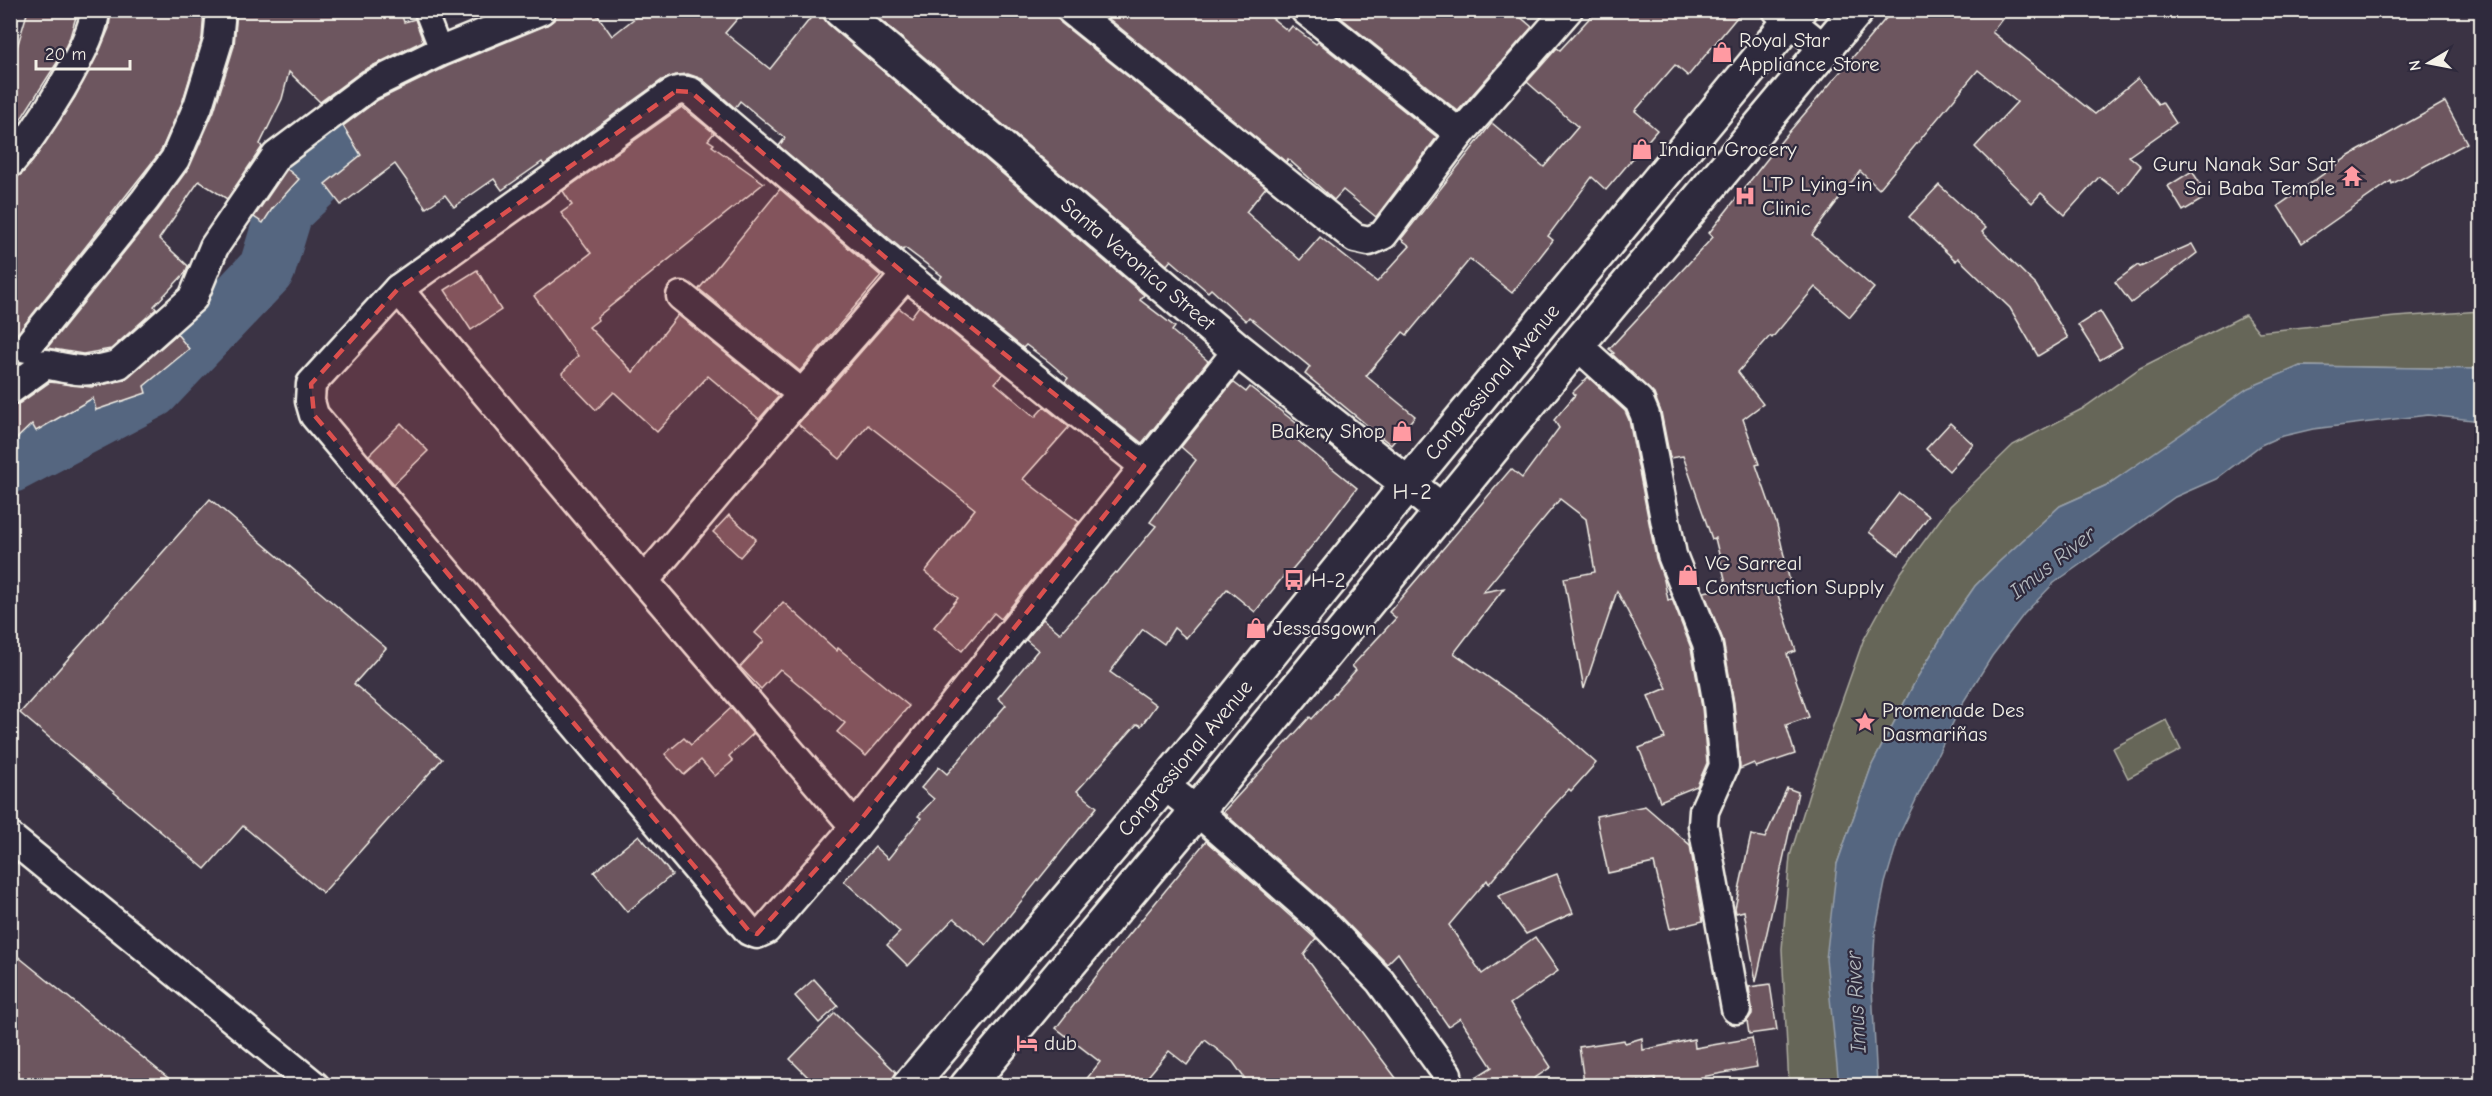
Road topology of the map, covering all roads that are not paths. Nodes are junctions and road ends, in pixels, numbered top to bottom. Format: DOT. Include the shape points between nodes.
graph roads {
  1 [pos="95,10"];
  2 [pos="221,10"];
  3 [pos="425,10"];
  4 [pos="540,10"];
  5 [pos="840,10"];
  6 [pos="1071,10"];
  7 [pos="1305,10"];
  8 [pos="1561,13"];
  9 [pos="1794,13"];
  10 [pos="1840,31"];
  11 [pos="441,51"];
  12 [pos="1460,134"];
  13 [pos="10,163"];
  14 [pos="906,275"];
  15 [pos="398,289"];
  16 [pos="681,296"];
  17 [pos="1577,345"];
  18 [pos="27,349"];
  19 [pos="1238,350"];
  20 [pos="10,390"];
  21 [pos="802,394"];
  22 [pos="1144,466"];
  23 [pos="1409,483"];
  24 [pos="1442,511"];
  25 [pos="644,581"];
  26 [pos="1164,785"];
  27 [pos="1197,811"];
  28 [pos="855,826"];
  29 [pos="10,837"];
  30 [pos="1736,1008"];
  31 [pos="1447,1074"];
  32 [pos="315,1086"];
  33 [pos="909,1086"];
  34 [pos="967,1086"];
  1 -- 13 [label="street" via="95,20 80,57"];
  2 -- 18 [label="street" via="212,62 175,159"];
  3 -- 11 [label="street"];
  4 -- 11 [label="street"];
  5 -- 19 [label="main road, Santa Veronica Street"];
  6 -- 12 [label="street" via="1355,238 1369,242 1383,235"];
  7 -- 12 [label="street"];
  8 -- 12 [label="street"];
  9 -- 10 [label="street"];
  9 -- 23 [label="main road, Congressional Avenue"];
  10 -- 17 [label="main road, Congressional Avenue"];
  11 -- 18 [label="street" via="369,86 276,156 214,248 193,298 119,364 80,372"];
  14 -- 15 [label="street" via="691,92 683,90 668,96"];
  14 -- 21 [label="street"];
  14 -- 22 [label="street"];
  15 -- 25 [label="street"];
  15 -- 28 [label="street" via="311,384 314,415 749,931 758,934 766,930"];
  16 -- 21 [label="street"];
  17 -- 24 [label="main road, Congressional Avenue"];
  17 -- 30 [label="street" via="1639,400 1646,415 1672,555 1707,643 1719,705 1724,766 1704,811 1703,825"];
  18 -- 20 [label="street"];
  19 -- 22 [label="street"];
  19 -- 23 [label="main road, Santa Veronica Street"];
  21 -- 25 [label="street"];
  22 -- 28 [label="street"];
  23 -- 24 [label="main road, Santa Veronica Street"];
  23 -- 26 [label="main road, Congressional Avenue"];
  24 -- 27 [label="main road, Congressional Avenue"];
  25 -- 28 [label="street"];
  26 -- 27 [label="street"];
  26 -- 33 [label="main road, Congressional Avenue"];
  27 -- 31 [label="street" via="1322,921 1380,981"];
  27 -- 34 [label="main road, Congressional Avenue"];
  29 -- 32 [label="street"];
}
